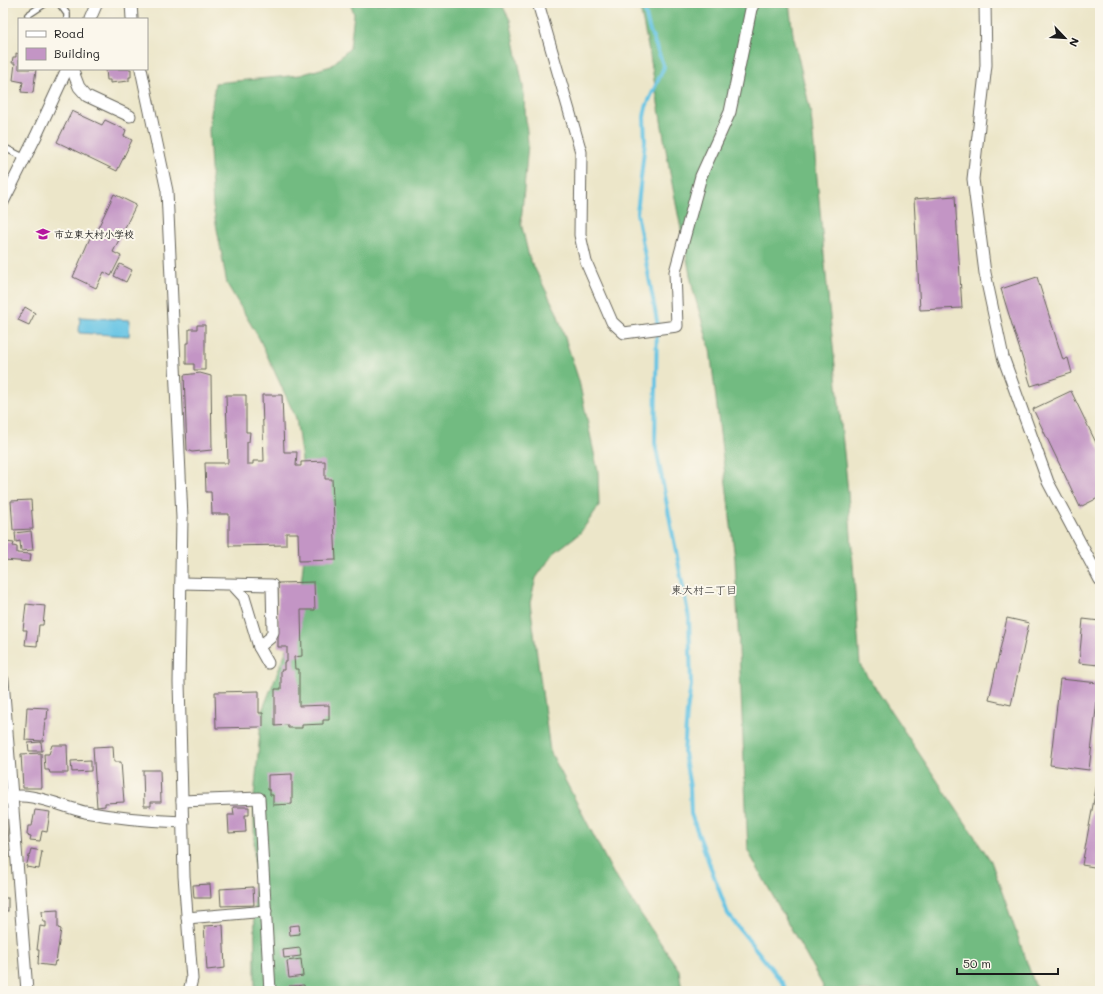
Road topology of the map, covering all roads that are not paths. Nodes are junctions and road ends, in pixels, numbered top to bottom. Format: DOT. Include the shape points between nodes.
graph roads {
  1 [pos="46,3"];
  2 [pos="59,3"];
  3 [pos="97,3"];
  4 [pos="131,3"];
  5 [pos="538,3"];
  6 [pos="754,3"];
  7 [pos="986,3"];
  8 [pos="28,15"];
  9 [pos="67,18"];
  10 [pos="90,18"];
  11 [pos="132,18"];
  12 [pos="67,70"];
  13 [pos="72,70"];
  14 [pos="141,70"];
  15 [pos="130,116"];
  16 [pos="3,147"];
  17 [pos="26,158"];
  18 [pos="3,202"];
  19 [pos="1100,580"];
  20 [pos="180,584"];
  21 [pos="233,585"];
  22 [pos="259,646"];
  23 [pos="268,662"];
  24 [pos="3,680"];
  25 [pos="7,798"];
  26 [pos="182,801"];
  27 [pos="183,822"];
  28 [pos="266,911"];
  29 [pos="187,918"];
  30 [pos="27,991"];
  31 [pos="189,991"];
  32 [pos="270,991"];
  1 -- 8 [label="lane"];
  2 -- 9 [label="lane"];
  3 -- 10 [label="street"];
  4 -- 11 [label="street"];
  5 -- 6 [label="street" via="581,152 580,235 586,262 612,322 624,334 678,326 675,272 701,176 730,112"];
  7 -- 19 [label="street" via="986,65 973,179 985,273 1002,357 1039,459 1048,482"];
  12 -- 17 [label="street"];
  13 -- 15 [label="street" via="79,88 87,96"];
  14 -- 20 [label="street" via="166,192 182,518"];
  16 -- 17 [label="lane"];
  17 -- 18 [label="street"];
  20 -- 21 [label="street"];
  20 -- 26 [label="street"];
  21 -- 22 [label="street" via="244,597"];
  21 -- 22 [label="street" via="272,585 273,632 270,638"];
  22 -- 23 [label="street"];
  24 -- 25 [label="street"];
  25 -- 27 [label="street" via="53,801 84,811 149,821"];
  25 -- 30 [label="street"];
  26 -- 27 [label="street"];
  26 -- 28 [label="street" via="259,798"];
  27 -- 29 [label="street"];
  28 -- 29 [label="street"];
  28 -- 32 [label="street"];
  29 -- 31 [label="street" via="192,979"];
}
